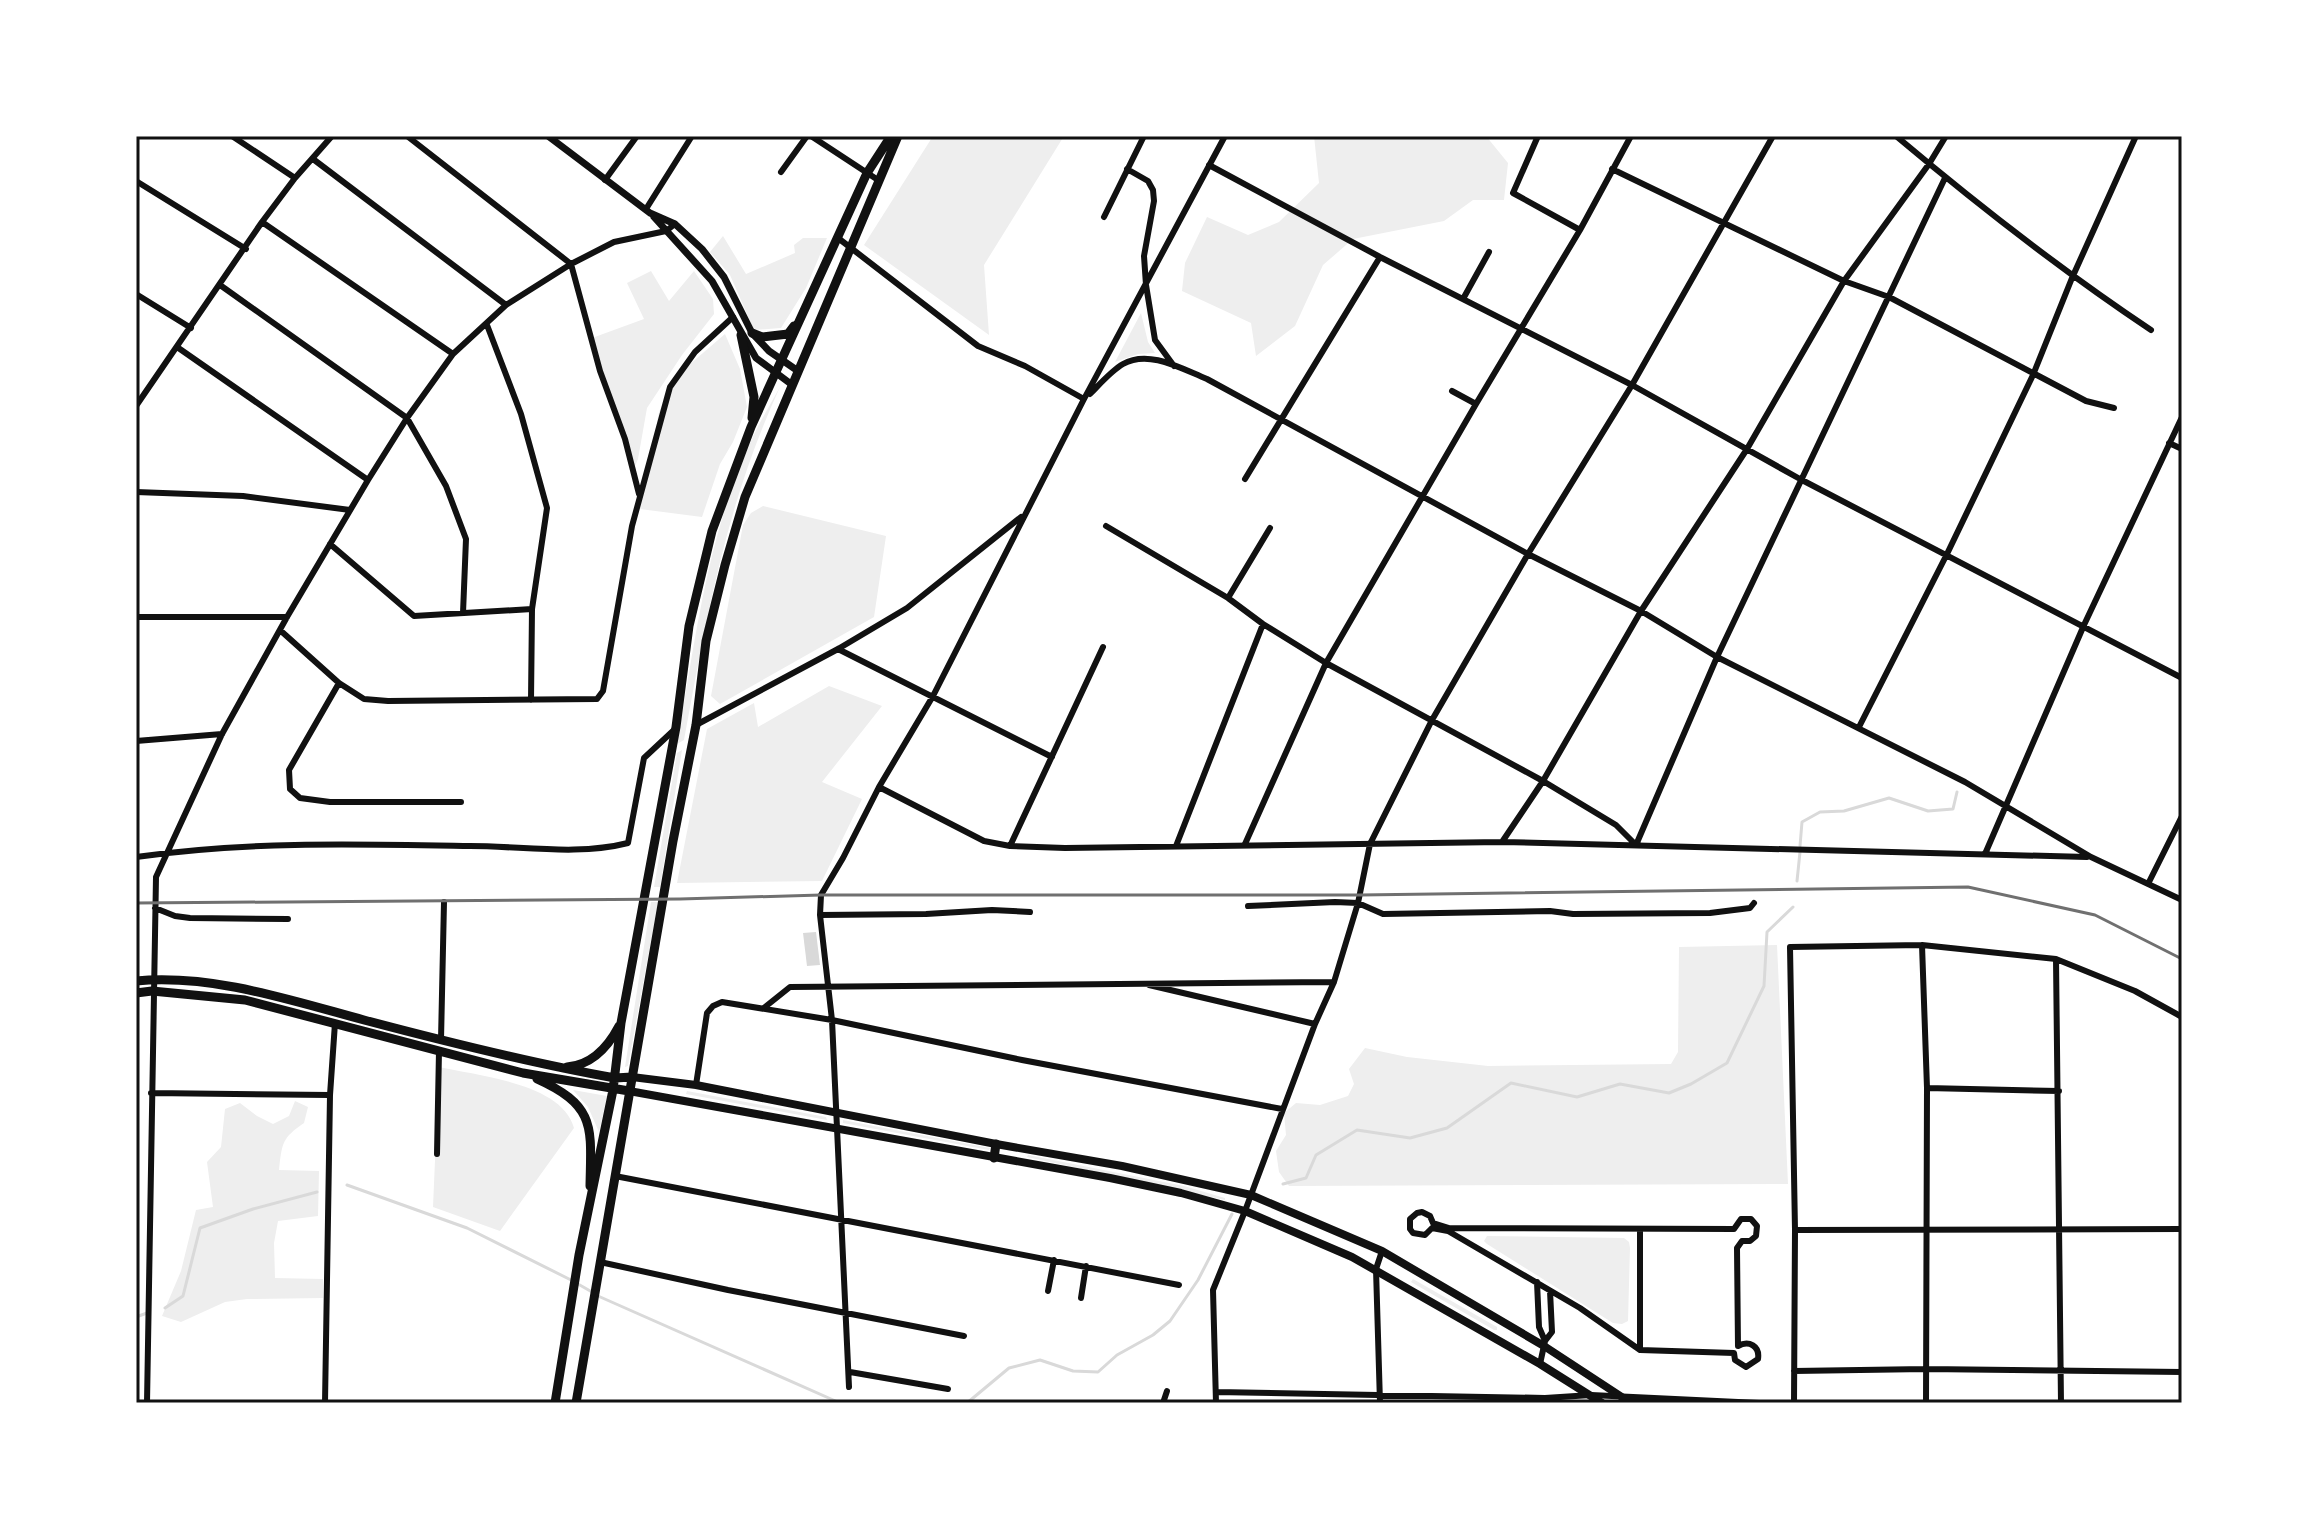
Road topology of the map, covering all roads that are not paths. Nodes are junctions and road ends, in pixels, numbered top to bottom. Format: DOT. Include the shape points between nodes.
graph roads {
  1 [pos="232,136"];
  2 [pos="332,136"];
  3 [pos="407,136"];
  4 [pos="548,136"];
  5 [pos="637,136"];
  6 [pos="692,136"];
  7 [pos="809,136"];
  8 [pos="891,136"];
  9 [pos="898,136"];
  10 [pos="1144,136"];
  11 [pos="1225,136"];
  12 [pos="1538,136"];
  13 [pos="1631,136"];
  14 [pos="1773,136"];
  15 [pos="1896,136"];
  16 [pos="1946,136"];
  17 [pos="2136,136"];
  18 [pos="313,159"];
  19 [pos="1929,164"];
  20 [pos="1209,165"];
  21 [pos="1127,169"];
  22 [pos="1612,169"];
  23 [pos="781,172"];
  24 [pos="867,173"];
  25 [pos="295,178"];
  26 [pos="1945,178"];
  27 [pos="605,180"];
  28 [pos="878,180"];
  29 [pos="136,181"];
  30 [pos="648,211"];
  31 [pos="1104,217"];
  32 [pos="262,222"];
  33 [pos="1726,223"];
  34 [pos="675,224"];
  35 [pos="1580,230"];
  36 [pos="666,231"];
  37 [pos="838,238"];
  38 [pos="849,248"];
  39 [pos="246,249"];
  40 [pos="1489,252"];
  41 [pos="1380,257"];
  42 [pos="571,264"];
  43 [pos="2072,278"];
  44 [pos="1844,281"];
  45 [pos="220,285"];
  46 [pos="1146,285"];
  47 [pos="136,294"];
  48 [pos="1889,297"];
  49 [pos="1463,299"];
  50 [pos="506,305"];
  51 [pos="733,317"];
  52 [pos="799,321"];
  53 [pos="487,325"];
  54 [pos="191,328"];
  55 [pos="1521,329"];
  56 [pos="2151,330"];
  57 [pos="746,334"];
  58 [pos="177,347"];
  59 [pos="453,354"];
  60 [pos="781,361"];
  61 [pos="1174,366"];
  62 [pos="798,371"];
  63 [pos="775,374"];
  64 [pos="2033,375"];
  65 [pos="791,384"];
  66 [pos="1632,385"];
  67 [pos="1452,391"];
  68 [pos="1084,399"];
  69 [pos="1476,404"];
  70 [pos="136,406"];
  71 [pos="2114,408"];
  72 [pos="2182,417"];
  73 [pos="407,418"];
  74 [pos="1279,418"];
  75 [pos="751,427"];
  76 [pos="2169,443"];
  77 [pos="1747,449"];
  78 [pos="2182,449"];
  79 [pos="1245,479"];
  80 [pos="1800,479"];
  81 [pos="368,480"];
  82 [pos="136,492"];
  83 [pos="640,497"];
  84 [pos="1422,497"];
  85 [pos="350,510"];
  86 [pos="1024,514"];
  87 [pos="1106,526"];
  88 [pos="1270,528"];
  89 [pos="330,544"];
  90 [pos="1528,554"];
  91 [pos="1947,554"];
  92 [pos="1228,598"];
  93 [pos="532,609"];
  94 [pos="1641,611"];
  95 [pos="463,613"];
  96 [pos="136,617"];
  97 [pos="287,617"];
  98 [pos="1263,624"];
  99 [pos="2084,625"];
  100 [pos="281,631"];
  101 [pos="1103,647"];
  102 [pos="838,649"];
  103 [pos="1717,657"];
  104 [pos="1326,663"];
  105 [pos="2182,678"];
  106 [pos="339,683"];
  107 [pos="933,696"];
  108 [pos="531,700"];
  109 [pos="1432,720"];
  110 [pos="696,725"];
  111 [pos="676,727"];
  112 [pos="1859,727"];
  113 [pos="222,734"];
  114 [pos="136,741"];
  115 [pos="1052,757"];
  116 [pos="1543,781"];
  117 [pos="879,787"];
  118 [pos="461,802"];
  119 [pos="2005,806"];
  120 [pos="2182,816"];
  121 [pos="1502,842"];
  122 [pos="1245,844"];
  123 [pos="1370,844"];
  124 [pos="1636,845"];
  125 [pos="1010,846"];
  126 [pos="1176,846"];
  127 [pos="169,852"];
  128 [pos="1985,854"];
  129 [pos="136,857"];
  130 [pos="2091,857"];
  131 [pos="2148,884"];
  132 [pos="2182,900"];
  133 [pos="444,902"];
  134 [pos="1358,903"];
  135 [pos="1754,903"];
  136 [pos="1248,906"];
  137 [pos="155,908"];
  138 [pos="1030,912"];
  139 [pos="820,915"];
  140 [pos="288,919"];
  141 [pos="1922,945"];
  142 [pos="2056,959"];
  143 [pos="154,980"];
  144 [pos="136,981"];
  145 [pos="1138,982"];
  146 [pos="1334,982"];
  147 [pos="829,987"];
  148 [pos="152,991"];
  149 [pos="136,993"];
  150 [pos="765,1007"];
  151 [pos="2182,1017"];
  152 [pos="337,1018"];
  153 [pos="832,1020"];
  154 [pos="621,1023"];
  155 [pos="1315,1024"];
  156 [pos="441,1040"];
  157 [pos="439,1051"];
  158 [pos="554,1067"];
  159 [pos="523,1073"];
  160 [pos="632,1077"];
  161 [pos="615,1078"];
  162 [pos="696,1085"];
  163 [pos="1927,1088"];
  164 [pos="613,1090"];
  165 [pos="629,1091"];
  166 [pos="2059,1091"];
  167 [pos="151,1093"];
  168 [pos="330,1095"];
  169 [pos="1282,1109"];
  170 [pos="835,1112"];
  171 [pos="837,1128"];
  172 [pos="996,1144"];
  173 [pos="437,1154"];
  174 [pos="994,1158"];
  175 [pos="615,1176"];
  176 [pos="1251,1195"];
  177 [pos="589,1210"];
  178 [pos="1245,1211"];
  179 [pos="842,1221"];
  180 [pos="2058,1229"];
  181 [pos="2182,1229"];
  182 [pos="1640,1230"];
  183 [pos="1795,1230"];
  184 [pos="1925,1232"];
  185 [pos="1382,1251"];
  186 [pos="1054,1260"];
  187 [pos="599,1265"];
  188 [pos="1086,1266"];
  189 [pos="1376,1269"];
  190 [pos="1537,1282"];
  191 [pos="1179,1285"];
  192 [pos="1048,1291"];
  193 [pos="1550,1291"];
  194 [pos="1081,1298"];
  195 [pos="847,1312"];
  196 [pos="964,1336"];
  197 [pos="1545,1343"];
  198 [pos="1640,1350"];
  199 [pos="1540,1364"];
  200 [pos="1926,1369"];
  201 [pos="1794,1371"];
  202 [pos="2060,1371"];
  203 [pos="850,1372"];
  204 [pos="2182,1372"];
  205 [pos="849,1387"];
  206 [pos="948,1389"];
  207 [pos="1167,1391"];
  208 [pos="1216,1392"];
  209 [pos="1379,1394"];
  210 [pos="1591,1395"];
  211 [pos="1622,1397"];
  212 [pos="1546,1401"];
  213 [pos="147,1403"];
  214 [pos="325,1403"];
  215 [pos="555,1403"];
  216 [pos="576,1403"];
  217 [pos="1163,1403"];
  218 [pos="1216,1403"];
  219 [pos="1380,1403"];
  220 [pos="1602,1403"];
  221 [pos="1631,1403"];
  222 [pos="1759,1403"];
  223 [pos="1794,1403"];
  224 [pos="1926,1403"];
  225 [pos="2061,1403"];
  1 -- 25 [label="street"];
  2 -- 18 [label="street"];
  3 -- 42 [label="street"];
  4 -- 27 [label="street"];
  5 -- 27 [label="street"];
  6 -- 30 [label="street"];
  7 -- 23 [label="street"];
  7 -- 24 [label="street"];
  8 -- 24 [label="main road"];
  9 -- 28 [label="main road"];
  10 -- 21 [label="street"];
  11 -- 20 [label="street"];
  12 -- 35 [label="street" via="1513,193"];
  13 -- 22 [label="street"];
  14 -- 33 [label="street"];
  15 -- 19 [label="street"];
  16 -- 19 [label="street"];
  17 -- 43 [label="street"];
  18 -- 25 [label="street"];
  18 -- 50 [label="street"];
  19 -- 26 [label="street"];
  19 -- 44 [label="street"];
  20 -- 41 [label="street"];
  20 -- 46 [label="street"];
  21 -- 31 [label="street"];
  21 -- 46 [label="street" via="1153,190 1144,256"];
  22 -- 33 [label="street"];
  22 -- 35 [label="street"];
  24 -- 28 [label="street"];
  24 -- 37 [label="main road"];
  25 -- 32 [label="street"];
  26 -- 43 [label="street"];
  26 -- 48 [label="street"];
  27 -- 30 [label="street"];
  28 -- 38 [label="main road"];
  29 -- 39 [label="street"];
  30 -- 34 [label="street"];
  30 -- 36 [label="street"];
  32 -- 39 [label="street"];
  32 -- 59 [label="street"];
  33 -- 44 [label="street"];
  33 -- 66 [label="street"];
  34 -- 36 [label="street"];
  34 -- 57 [label="street" via="724,277"];
  35 -- 55 [label="street"];
  36 -- 42 [label="street" via="614,242"];
  36 -- 51 [label="street" via="712,281"];
  37 -- 38 [label="street"];
  37 -- 52 [label="main road"];
  38 -- 62 [label="main road"];
  38 -- 68 [label="street" via="978,346"];
  39 -- 45 [label="street"];
  40 -- 49 [label="street"];
  41 -- 49 [label="street"];
  41 -- 74 [label="street"];
  42 -- 50 [label="street"];
  42 -- 83 [label="street"];
  43 -- 56 [label="street"];
  43 -- 64 [label="street"];
  44 -- 48 [label="street"];
  44 -- 77 [label="street"];
  45 -- 54 [label="street"];
  45 -- 73 [label="street"];
  46 -- 61 [label="street" via="1155,340"];
  46 -- 68 [label="street"];
  47 -- 54 [label="street"];
  48 -- 64 [label="street"];
  48 -- 80 [label="street"];
  49 -- 55 [label="street"];
  50 -- 53 [label="street"];
  51 -- 57 [label="street"];
  51 -- 83 [label="street" via="695,352 670,387"];
  52 -- 57 [label="main road" via="788,334"];
  52 -- 60 [label="main road"];
  53 -- 59 [label="street"];
  53 -- 93 [label="street" via="521,414 547,508"];
  54 -- 58 [label="street"];
  55 -- 66 [label="street"];
  55 -- 69 [label="street"];
  57 -- 60 [label="street"];
  57 -- 63 [label="street" via="756,358"];
  57 -- 75 [label="main road" via="754,397"];
  58 -- 70 [label="street"];
  58 -- 81 [label="street"];
  59 -- 73 [label="street"];
  60 -- 62 [label="street"];
  60 -- 63 [label="main road"];
  61 -- 68 [label="street" via="1142,357 1132,360"];
  61 -- 74 [label="street"];
  62 -- 65 [label="main road"];
  63 -- 65 [label="street"];
  63 -- 75 [label="main road"];
  64 -- 71 [label="street" via="2086,401"];
  64 -- 91 [label="street"];
  65 -- 110 [label="main road" via="745,497 725,565 706,641"];
  66 -- 77 [label="street"];
  66 -- 90 [label="street"];
  67 -- 69 [label="street"];
  68 -- 86 [label="street"];
  69 -- 84 [label="street"];
  72 -- 76 [label="street"];
  73 -- 81 [label="street"];
  73 -- 95 [label="street" via="446,486 466,539"];
  74 -- 79 [label="street"];
  74 -- 84 [label="street"];
  75 -- 111 [label="main road" via="712,531 689,626"];
  76 -- 78 [label="street"];
  76 -- 99 [label="street"];
  77 -- 80 [label="street"];
  77 -- 94 [label="street"];
  80 -- 91 [label="street"];
  80 -- 103 [label="street"];
  81 -- 85 [label="street"];
  82 -- 85 [label="street" via="243,496"];
  83 -- 108 [label="street" via="603,691 597,699"];
  84 -- 90 [label="street"];
  84 -- 104 [label="street"];
  85 -- 89 [label="street"];
  86 -- 102 [label="street" via="907,608"];
  86 -- 107 [label="street"];
  87 -- 92 [label="street"];
  88 -- 92 [label="street"];
  89 -- 95 [label="street" via="414,616"];
  89 -- 97 [label="street"];
  90 -- 94 [label="street"];
  90 -- 109 [label="street"];
  91 -- 99 [label="street"];
  91 -- 112 [label="street"];
  92 -- 98 [label="street"];
  93 -- 95 [label="street"];
  93 -- 108 [label="street"];
  94 -- 103 [label="street"];
  94 -- 116 [label="street"];
  96 -- 97 [label="street"];
  97 -- 100 [label="street"];
  98 -- 104 [label="street"];
  98 -- 126 [label="street"];
  99 -- 105 [label="street"];
  99 -- 119 [label="street"];
  100 -- 106 [label="street"];
  100 -- 113 [label="street"];
  101 -- 115 [label="street"];
  102 -- 107 [label="street"];
  102 -- 110 [label="street"];
  103 -- 112 [label="street"];
  103 -- 124 [label="street"];
  104 -- 109 [label="street"];
  104 -- 122 [label="street"];
  106 -- 108 [label="street" via="364,699"];
  106 -- 118 [label="street" via="289,770 290,789 300,798 330,802"];
  107 -- 115 [label="street"];
  107 -- 117 [label="street"];
  109 -- 116 [label="street"];
  109 -- 123 [label="street"];
  110 -- 160 [label="main road"];
  111 -- 127 [label="street" via="644,758 628,843 613,847 243,845"];
  111 -- 154 [label="main road"];
  112 -- 119 [label="street"];
  113 -- 114 [label="street"];
  113 -- 127 [label="street"];
  115 -- 125 [label="street"];
  116 -- 121 [label="street"];
  116 -- 124 [label="street" via="1616,825"];
  117 -- 125 [label="street" via="984,841"];
  117 -- 139 [label="street" via="821,895"];
  119 -- 128 [label="street"];
  119 -- 130 [label="street"];
  120 -- 131 [label="street"];
  121 -- 123 [label="street"];
  121 -- 124 [label="street"];
  122 -- 123 [label="street"];
  122 -- 126 [label="street"];
  123 -- 134 [label="street"];
  124 -- 128 [label="street"];
  125 -- 126 [label="street"];
  127 -- 129 [label="street"];
  127 -- 137 [label="street" via="156,877"];
  128 -- 130 [label="street"];
  130 -- 131 [label="street"];
  131 -- 132 [label="street"];
  133 -- 156 [label="street"];
  134 -- 135 [label="street" via="1383,914 1710,913"];
  134 -- 136 [label="street"];
  134 -- 146 [label="street"];
  137 -- 140 [label="street" via="190,918"];
  137 -- 143 [label="street"];
  138 -- 139 [label="street"];
  139 -- 147 [label="street"];
  141 -- 142 [label="street"];
  141 -- 163 [label="street"];
  141 -- 183 [label="street" via="1790,947"];
  142 -- 151 [label="street"];
  142 -- 166 [label="street"];
  143 -- 144 [label="main road"];
  143 -- 148 [label="street"];
  143 -- 152 [label="main road" via="249,989"];
  145 -- 146 [label="street"];
  145 -- 147 [label="street"];
  145 -- 155 [label="street"];
  146 -- 155 [label="street"];
  147 -- 150 [label="street" via="790,987"];
  147 -- 153 [label="street"];
  148 -- 149 [label="main road"];
  148 -- 152 [label="main road" via="245,1000"];
  148 -- 167 [label="street"];
  150 -- 153 [label="street"];
  150 -- 162 [label="street" via="722,1002 713,1006 707,1013"];
  152 -- 156 [label="main road"];
  152 -- 157 [label="main road"];
  152 -- 168 [label="street"];
  153 -- 169 [label="street"];
  153 -- 170 [label="street"];
  154 -- 158 [label="main road" via="587,1062"];
  154 -- 161 [label="main road"];
  155 -- 169 [label="street"];
  156 -- 158 [label="main road"];
  157 -- 159 [label="main road"];
  157 -- 173 [label="street"];
  158 -- 161 [label="main road"];
  159 -- 164 [label="main road"];
  159 -- 177 [label="main road" via="566,1095 591,1130"];
  160 -- 161 [label="main road"];
  160 -- 162 [label="main road"];
  160 -- 165 [label="main road"];
  161 -- 164 [label="main road"];
  162 -- 170 [label="main road"];
  163 -- 166 [label="street"];
  163 -- 184 [label="street"];
  164 -- 165 [label="main road"];
  164 -- 177 [label="main road"];
  165 -- 171 [label="main road"];
  165 -- 175 [label="main road"];
  166 -- 180 [label="street"];
  167 -- 168 [label="street"];
  167 -- 213 [label="street"];
  168 -- 214 [label="street"];
  169 -- 176 [label="street"];
  170 -- 171 [label="street"];
  170 -- 172 [label="main road"];
  171 -- 174 [label="main road"];
  171 -- 179 [label="street"];
  172 -- 174 [label="main road"];
  172 -- 176 [label="main road"];
  174 -- 178 [label="main road" via="1181,1193"];
  175 -- 179 [label="street"];
  175 -- 187 [label="main road"];
  176 -- 178 [label="street"];
  176 -- 185 [label="main road"];
  177 -- 215 [label="main road"];
  178 -- 189 [label="main road"];
  178 -- 208 [label="street" via="1213,1290"];
  179 -- 186 [label="street"];
  179 -- 195 [label="street"];
  180 -- 181 [label="street"];
  180 -- 184 [label="street"];
  180 -- 202 [label="street"];
  182 -- 190 [label="street" via="1449,1228 1422,1212 1410,1219 1410,1229 1418,1236 1432,1228 1448,1231"];
  182 -- 198 [label="street"];
  182 -- 198 [label="street" via="1734,1229 1741,1219 1755,1221 1756,1236 1737,1248 1738,1346 1753,1345 1759,1354 1746,1367 1734,1353"];
  183 -- 184 [label="street"];
  183 -- 201 [label="street"];
  184 -- 200 [label="street"];
  185 -- 189 [label="street"];
  185 -- 197 [label="main road"];
  186 -- 188 [label="street"];
  186 -- 192 [label="street"];
  187 -- 195 [label="street"];
  187 -- 216 [label="main road"];
  188 -- 191 [label="street"];
  188 -- 194 [label="street"];
  189 -- 199 [label="main road"];
  189 -- 209 [label="street"];
  190 -- 193 [label="street"];
  190 -- 197 [label="street"];
  193 -- 197 [label="street" via="1552,1332"];
  193 -- 198 [label="street"];
  195 -- 196 [label="street"];
  195 -- 203 [label="street"];
  197 -- 199 [label="street"];
  197 -- 211 [label="main road"];
  199 -- 210 [label="main road"];
  200 -- 201 [label="street"];
  200 -- 202 [label="street"];
  200 -- 224 [label="street"];
  201 -- 223 [label="street"];
  202 -- 204 [label="street"];
  202 -- 225 [label="street"];
  203 -- 205 [label="street"];
  203 -- 206 [label="street"];
  207 -- 217 [label="street"];
  208 -- 209 [label="street"];
  208 -- 218 [label="street"];
  209 -- 212 [label="street"];
  209 -- 219 [label="street"];
  210 -- 211 [label="street"];
  210 -- 212 [label="street"];
  210 -- 220 [label="main road"];
  211 -- 221 [label="main road"];
  211 -- 222 [label="street"];
}
